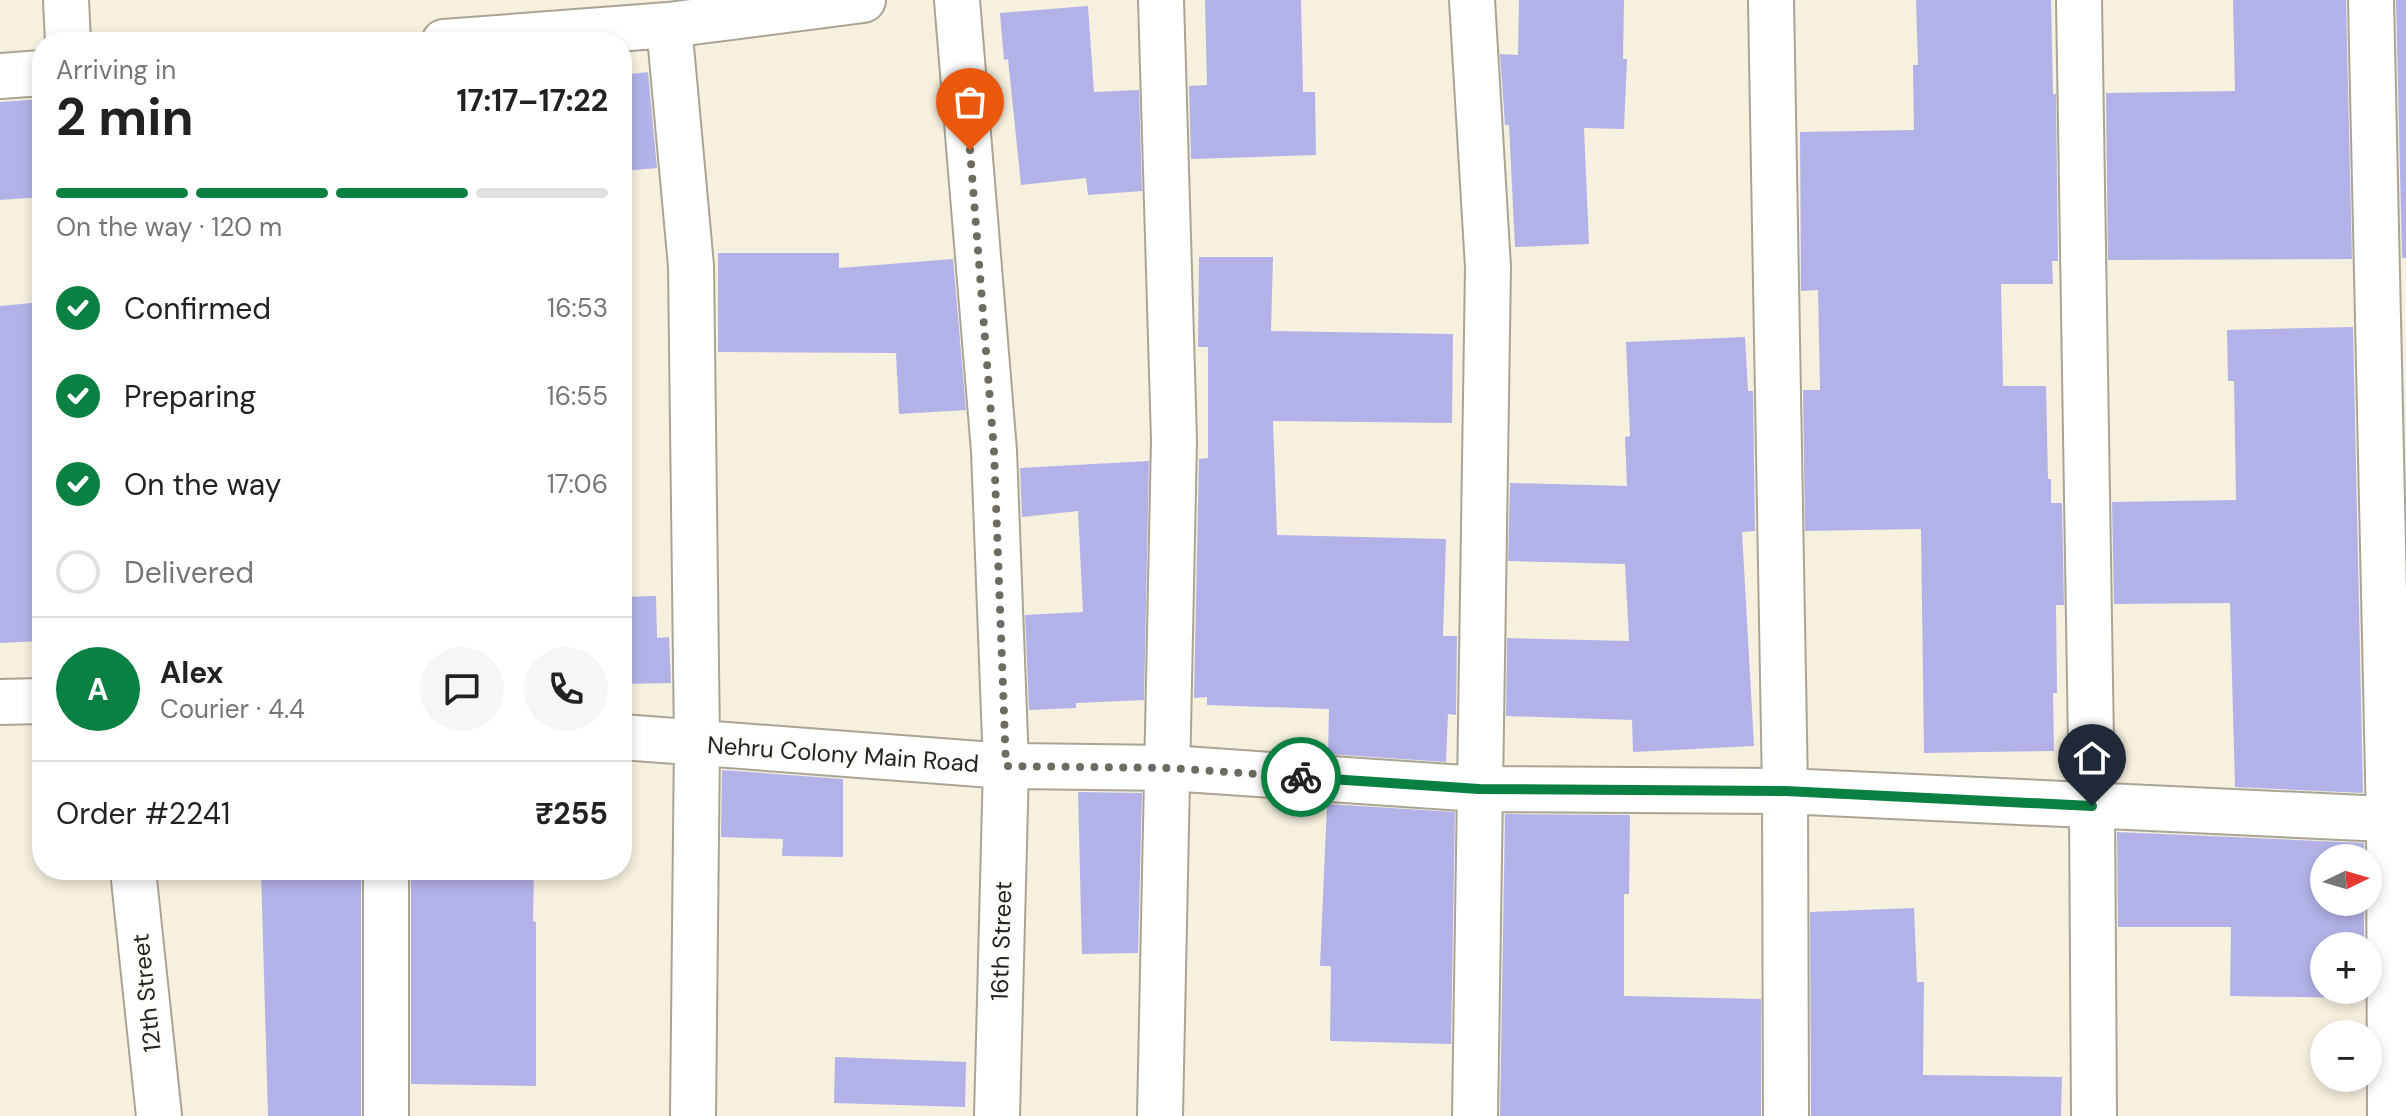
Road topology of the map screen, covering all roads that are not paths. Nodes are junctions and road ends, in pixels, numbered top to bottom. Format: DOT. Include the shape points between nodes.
graph roads {
  1 [pos="66,0"];
  2 [pos="863,0"];
  3 [pos="957,0"];
  4 [pos="1161,0"];
  5 [pos="1472,0"];
  6 [pos="1771,0"];
  7 [pos="2079,0"];
  8 [pos="2371,0"];
  9 [pos="594,15"];
  10 [pos="669,25"];
  11 [pos="68,32"];
  12 [pos="500,32"];
  13 [pos="32,74"];
  14 [pos="0,76"];
  15 [pos="32,701"];
  16 [pos="0,702"];
  17 [pos="632,738"];
  18 [pos="697,742"];
  19 [pos="1006,766"];
  20 [pos="1169,768"];
  21 [pos="1479,789"];
  22 [pos="1785,791"];
  23 [pos="2092,806"];
  24 [pos="2397,820"];
  25 [pos="134,880"];
  26 [pos="386,880"];
  27 [pos="159,1116"];
  28 [pos="386,1116"];
  29 [pos="693,1116"];
  30 [pos="997,1116"];
  31 [pos="1160,1116"];
  32 [pos="1475,1116"];
  33 [pos="1786,1116"];
  34 [pos="2094,1116"];
  35 [pos="2390,1116"];
  1 -- 11 [label="street"];
  2 -- 10 [label="street"];
  3 -- 19 [label="street, 16th Street" via="994,451"];
  4 -- 20 [label="street" via="1174,440"];
  5 -- 21 [label="street" via="1488,267"];
  6 -- 22 [label="street"];
  7 -- 23 [label="street"];
  8 -- 24 [label="street"];
  9 -- 10 [label="street"];
  9 -- 12 [label="street"];
  10 -- 18 [label="street" via="691,266"];
  13 -- 14 [label="street"];
  15 -- 16 [label="street"];
  17 -- 18 [label="street, Nehru Colony Main Road"];
  18 -- 19 [label="street, Nehru Colony Main Road"];
  18 -- 29 [label="street"];
  19 -- 20 [label="street, Nehru Colony Main Road"];
  19 -- 30 [label="street, 16th Street"];
  20 -- 21 [label="street, Nehru Colony Main Road"];
  20 -- 31 [label="street"];
  21 -- 22 [label="street, Nehru Colony Main Road"];
  21 -- 32 [label="street"];
  22 -- 23 [label="street, Nehru Colony Main Road"];
  22 -- 33 [label="street"];
  23 -- 24 [label="street, Nehru Colony Main Road"];
  23 -- 34 [label="street"];
  24 -- 35 [label="street"];
  25 -- 27 [label="street, 12th Street"];
  26 -- 28 [label="street"];
}
